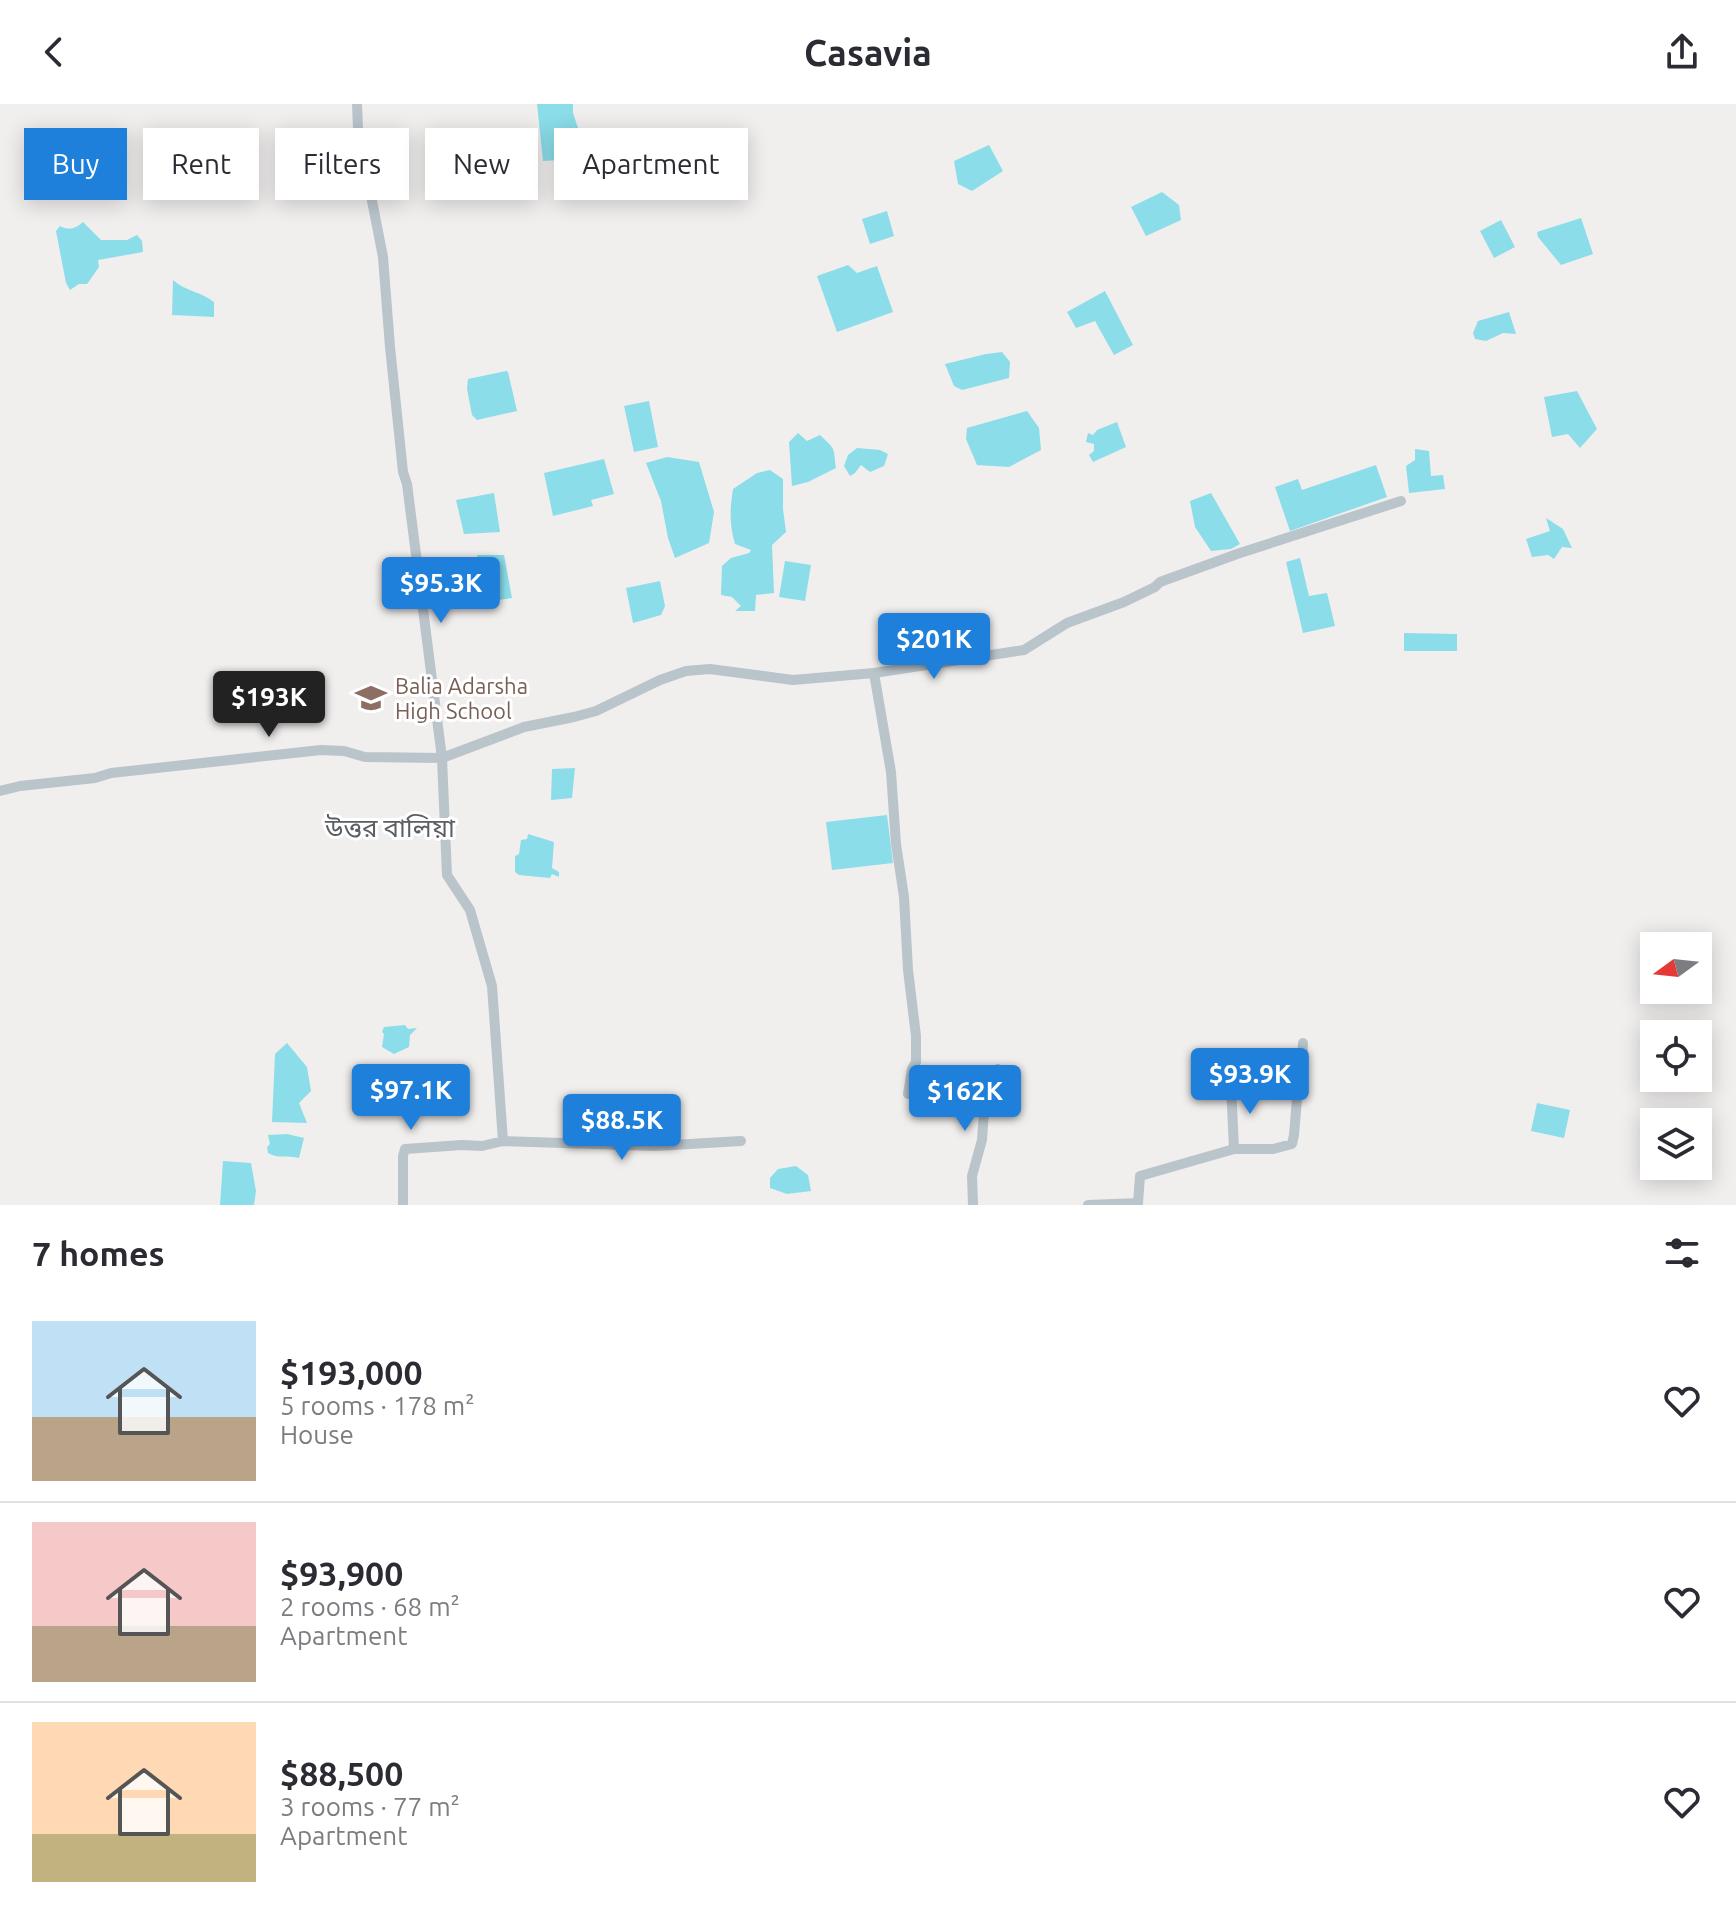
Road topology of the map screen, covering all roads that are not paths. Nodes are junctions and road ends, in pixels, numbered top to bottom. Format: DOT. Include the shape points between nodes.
graph roads {
  1 [pos="357,104"];
  2 [pos="1401,501"];
  3 [pos="874,673"];
  4 [pos="442,758"];
  5 [pos="0,791"];
  6 [pos="1303,1043"];
  7 [pos="998,1069"];
  8 [pos="1231,1084"];
  9 [pos="908,1094"];
  10 [pos="503,1141"];
  11 [pos="741,1141"];
  12 [pos="1234,1149"];
  13 [pos="403,1205"];
  14 [pos="973,1205"];
  15 [pos="1088,1205"];
  1 -- 4 [label="street" via="383,257 403,472"];
  2 -- 3 [label="street" via="1160,582 1067,623 1024,650"];
  3 -- 4 [label="street" via="793,680 710,669 686,671 596,711 524,727"];
  3 -- 9 [label="street" via="891,772 916,1036"];
  4 -- 5 [label="street" via="365,757 321,750"];
  4 -- 10 [label="street" via="447,875 470,910 493,995"];
  6 -- 12 [label="street" via="1292,1144"];
  7 -- 14 [label="street" via="985,1098 972,1176"];
  8 -- 12 [label="street"];
  10 -- 11 [label="street" via="655,1146"];
  10 -- 13 [label="street" via="405,1149"];
  12 -- 15 [label="street" via="1140,1176 1138,1203"];
}
